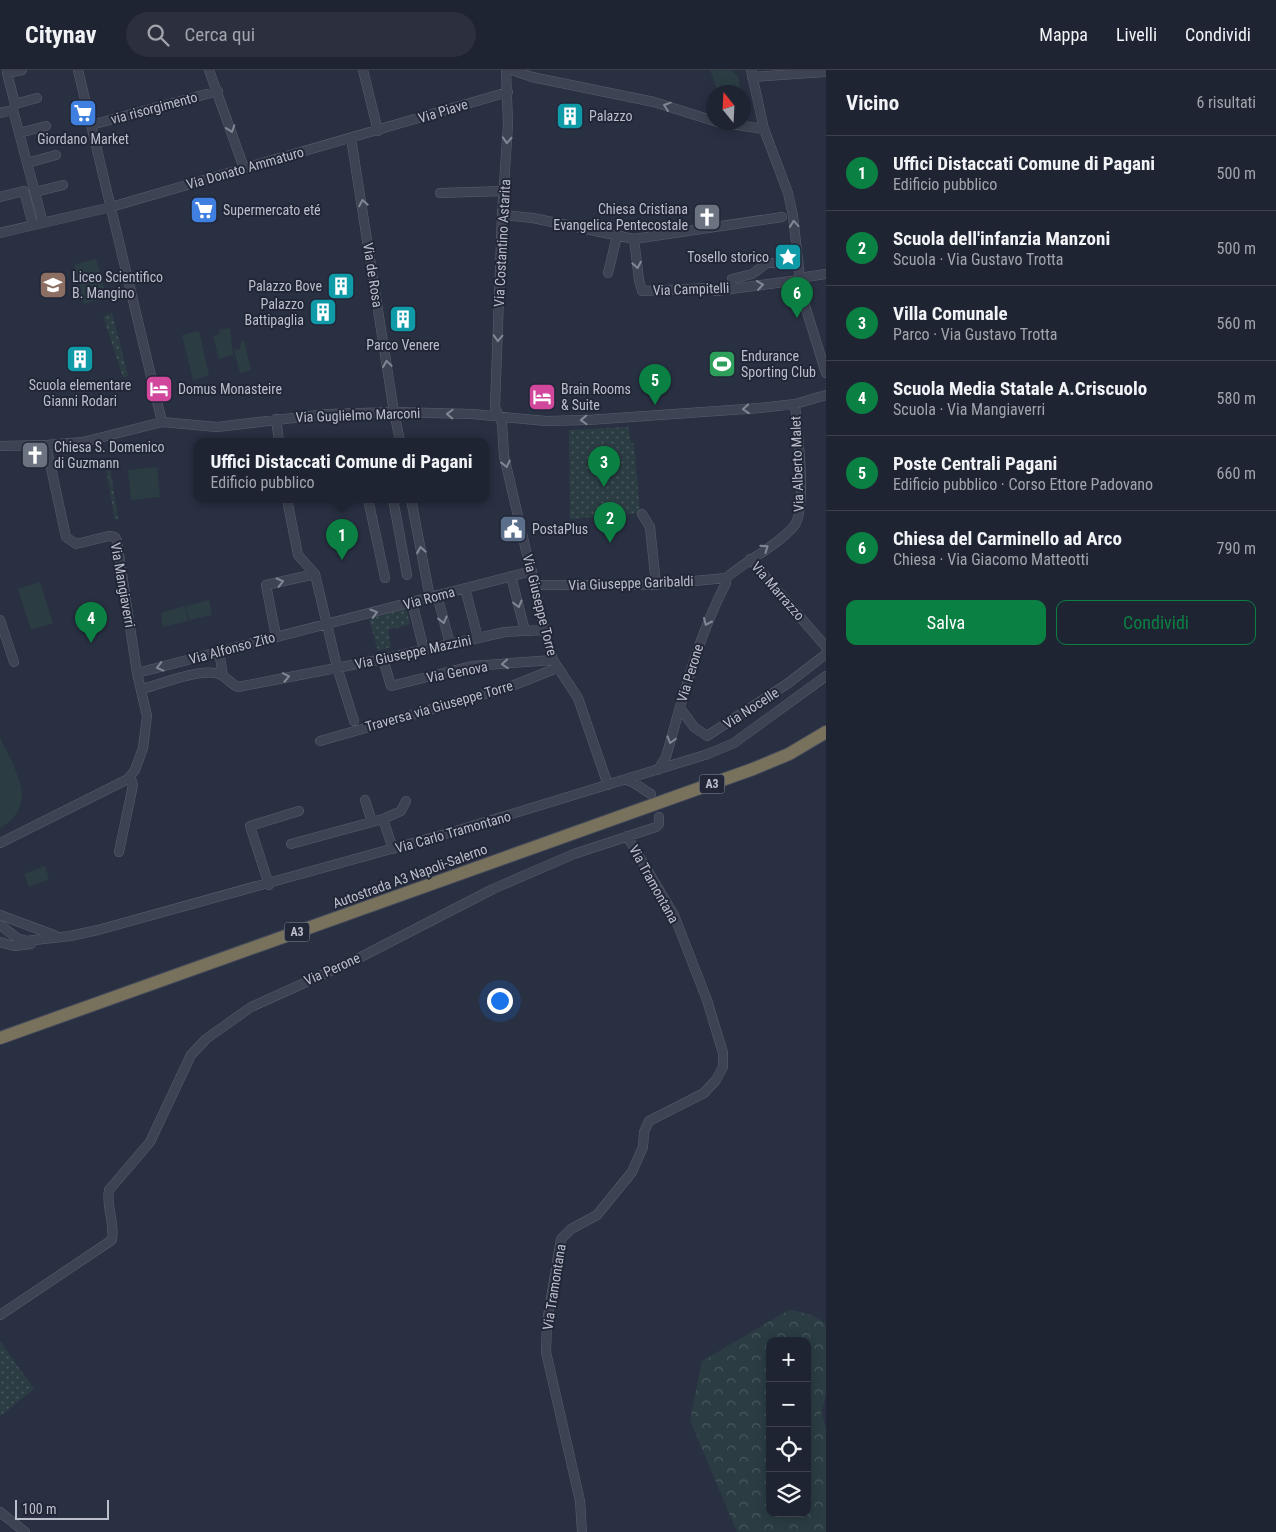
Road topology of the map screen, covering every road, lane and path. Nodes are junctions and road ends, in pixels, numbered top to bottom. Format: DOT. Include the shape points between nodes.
graph roads {
  1 [pos="22,70"];
  2 [pos="78,70"];
  3 [pos="209,70"];
  4 [pos="363,70"];
  5 [pos="506,70"];
  6 [pos="512,70"];
  7 [pos="826,72"];
  8 [pos="751,74"];
  9 [pos="218,91"];
  10 [pos="508,92"];
  11 [pos="37,98"];
  12 [pos="14,107"];
  13 [pos="0,113"];
  14 [pos="706,119"];
  15 [pos="91,124"];
  16 [pos="46,126"];
  17 [pos="751,127"];
  18 [pos="764,129"];
  19 [pos="378,131"];
  20 [pos="19,133"];
  21 [pos="351,138"];
  22 [pos="56,155"];
  23 [pos="27,163"];
  24 [pos="244,168"];
  25 [pos="63,185"];
  26 [pos="504,191"];
  27 [pos="35,192"];
  28 [pos="440,193"];
  29 [pos="0,197"];
  30 [pos="111,207"];
  31 [pos="502,215"];
  32 [pos="782,218"];
  33 [pos="43,223"];
  34 [pos="33,225"];
  35 [pos="0,233"];
  36 [pos="617,236"];
  37 [pos="634,239"];
  38 [pos="797,262"];
  39 [pos="608,273"];
  40 [pos="826,274"];
  41 [pos="799,279"];
  42 [pos="733,288"];
  43 [pos="826,373"];
  44 [pos="826,395"];
  45 [pos="794,404"];
  46 [pos="394,412"];
  47 [pos="498,416"];
  48 [pos="276,419"];
  49 [pos="162,422"];
  50 [pos="279,438"];
  51 [pos="399,438"];
  52 [pos="0,446"];
  53 [pos="46,446"];
  54 [pos="288,503"];
  55 [pos="369,503"];
  56 [pos="394,503"];
  57 [pos="412,503"];
  58 [pos="642,514"];
  59 [pos="750,559"];
  60 [pos="532,571"];
  61 [pos="315,574"];
  62 [pos="407,575"];
  63 [pos="511,576"];
  64 [pos="385,578"];
  65 [pos="726,578"];
  66 [pos="535,585"];
  67 [pos="651,585"];
  68 [pos="465,588"];
  69 [pos="433,597"];
  70 [pos="412,602"];
  71 [pos="0,620"];
  72 [pos="326,623"];
  73 [pos="544,630"];
  74 [pos="525,631"];
  75 [pos="276,636"];
  76 [pos="478,638"];
  77 [pos="450,644"];
  78 [pos="826,647"];
  79 [pos="424,650"];
  80 [pos="219,651"];
  81 [pos="826,654"];
  82 [pos="383,659"];
  83 [pos="14,662"];
  84 [pos="555,664"];
  85 [pos="337,667"];
  86 [pos="138,673"];
  87 [pos="223,676"];
  88 [pos="826,676"];
  89 [pos="142,689"];
  90 [pos="680,708"];
  91 [pos="354,721"];
  92 [pos="826,732"];
  93 [pos="320,740"];
  94 [pos="826,743"];
  95 [pos="658,770"];
  96 [pos="604,772"];
  97 [pos="643,775"];
  98 [pos="130,776"];
  99 [pos="627,780"];
  100 [pos="608,785"];
  101 [pos="593,790"];
  102 [pos="365,800"];
  103 [pos="406,801"];
  104 [pos="299,811"];
  105 [pos="659,817"];
  106 [pos="384,819"];
  107 [pos="372,822"];
  108 [pos="627,836"];
  109 [pos="5,843"];
  110 [pos="291,844"];
  111 [pos="393,849"];
  112 [pos="119,852"];
  113 [pos="269,884"];
  114 [pos="0,916"];
  115 [pos="18,922"];
  116 [pos="4,928"];
  117 [pos="58,936"];
  118 [pos="1,943"];
  119 [pos="0,1038"];
  120 [pos="0,1047"];
  121 [pos="0,1315"];
  122 [pos="1,1515"];
  123 [pos="25,1532"];
  124 [pos="582,1532"];
  1 -- 12 [label="street" via="7,74"];
  2 -- 15 [label="street"];
  3 -- 9 [label="street"];
  4 -- 19 [label="street"];
  5 -- 10 [label="street, Via Costantino Astarita"];
  14 -- 6 [label="street, one-way" via="654,102"];
  7 -- 8 [label="street"];
  8 -- 18 [label="street"];
  9 -- 15 [label="street, via risorgimento"];
  9 -- 24 [label="street, one-way"];
  10 -- 19 [label="street, Via Piave"];
  10 -- 26 [label="street, Via Costantino Astarita, one-way"];
  11 -- 12 [label="street"];
  12 -- 13 [label="street"];
  12 -- 20 [label="street"];
  15 -- 30 [label="street"];
  16 -- 20 [label="street"];
  17 -- 18 [label="street"];
  38 -- 18 [label="street, one-way" via="788,193"];
  19 -- 21 [label="street, Via Donato Ammaturo"];
  20 -- 23 [label="street"];
  21 -- 24 [label="street, Via Donato Ammaturo"];
  46 -- 21 [label="street, Via de Rosa, one-way"];
  22 -- 23 [label="street"];
  23 -- 27 [label="street"];
  24 -- 30 [label="street, Via Donato Ammaturo"];
  25 -- 27 [label="street"];
  26 -- 28 [label="street"];
  26 -- 31 [label="street, Via Costantino Astarita"];
  27 -- 33 [label="street"];
  29 -- 34 [label="street" via="24,191"];
  30 -- 33 [label="street, Via Donato Ammaturo"];
  30 -- 49 [label="street"];
  31 -- 36 [label="street" via="533,218"];
  31 -- 47 [label="street, Via Costantino Astarita, one-way"];
  32 -- 37 [label="street"];
  33 -- 34 [label="street, Via Donato Ammaturo"];
  34 -- 35 [label="street, Via Donato Ammaturo"];
  36 -- 37 [label="street"];
  36 -- 39 [label="street"];
  37 -- 42 [label="street, Via Campitelli, one-way" via="642,291"];
  38 -- 41 [label="street"];
  38 -- 42 [label="street" via="767,263 752,274 732,279"];
  40 -- 41 [label="street, Via Campitelli"];
  42 -- 41 [label="street, Via Campitelli, one-way"];
  41 -- 43 [label="street" via="807,320"];
  44 -- 45 [label="street, Via Guglielmo Marconi"];
  45 -- 47 [label="street, Via Guglielmo Marconi, one-way" via="546,422"];
  59 -- 45 [label="street, Via Alberto Malet, one-way" via="791,530 800,518 801,487"];
  47 -- 46 [label="street, Via Guglielmo Marconi, one-way"];
  46 -- 48 [label="street, Via Guglielmo Marconi"];
  46 -- 51 [label="street, Via de Rosa"];
  47 -- 60 [label="street, Via Giuseppe Torre, one-way" via="503,428 504,456"];
  48 -- 49 [label="street, Via Guglielmo Marconi" via="217,427"];
  48 -- 50 [label="street"];
  49 -- 53 [label="street, Via Guglielmo Marconi" via="101,439"];
  52 -- 53 [label="street, Via Guglielmo Marconi"];
  53 -- 86 [label="street, Via Mangiaverri" via="66,537 76,544 109,536 115,536 117,540"];
  54 -- 61 [label="street" via="298,555"];
  55 -- 64 [label="street"];
  56 -- 62 [label="street"];
  69 -- 57 [label="street, one-way"];
  58 -- 67 [label="street" via="650,527"];
  59 -- 65 [label="street, Via Alberto Malet"];
  59 -- 78 [label="street, Via Marrazzo"];
  60 -- 63 [label="street, Via Roma"];
  60 -- 66 [label="street, Via Giuseppe Torre"];
  61 -- 72 [label="street"];
  75 -- 61 [label="street, one-way" via="266,585"];
  63 -- 68 [label="street, Via Roma"];
  63 -- 74 [label="street, one-way"];
  65 -- 67 [label="street, Via Giuseppe Garibaldi"];
  65 -- 90 [label="street, Via Perone, one-way" via="706,623"];
  66 -- 67 [label="street, Via Giuseppe Garibaldi"];
  66 -- 73 [label="street, Via Giuseppe Torre"];
  68 -- 69 [label="street, Via Roma"];
  68 -- 76 [label="street"];
  69 -- 70 [label="street, Via Roma"];
  69 -- 77 [label="street, one-way"];
  72 -- 70 [label="street, Via Roma, one-way" via="358,618"];
  70 -- 79 [label="street"];
  71 -- 83 [label="street"];
  72 -- 75 [label="street, Via Alfonso Zito"];
  72 -- 85 [label="street"];
  73 -- 74 [label="street, Via Giuseppe Mazzini"];
  73 -- 84 [label="street, Via Giuseppe Torre"];
  74 -- 76 [label="street, Via Giuseppe Mazzini"];
  75 -- 80 [label="street, Via Alfonso Zito"];
  76 -- 77 [label="street, Via Giuseppe Mazzini"];
  77 -- 79 [label="street, Via Giuseppe Mazzini"];
  79 -- 82 [label="street, Via Giuseppe Mazzini"];
  80 -- 86 [label="street, Via Alfonso Zito, one-way"];
  80 -- 87 [label="street"];
  81 -- 90 [label="street, Via Nocelle" via="787,684 706,736 694,727"];
  84 -- 82 [label="street, Via Genova, one-way" via="472,666 390,686"];
  82 -- 85 [label="street, Via Giuseppe Mazzini"];
  84 -- 93 [label="street, Traversa via Giuseppe Torre" via="509,686"];
  84 -- 96 [label="street, Via Giuseppe Torre" via="578,698"];
  87 -- 85 [label="street, one-way" via="238,687"];
  85 -- 91 [label="street, Via Giuseppe Mazzini"];
  86 -- 89 [label="street, Via Mangiaverri"];
  87 -- 89 [label="street" via="202,674"];
  88 -- 95 [label="street, Via Carlo Tramontano" via="734,743"];
  89 -- 98 [label="street, Via Mangiaverri" via="147,726 140,760"];
  90 -- 95 [label="street, Via Perone, one-way" via="666,757"];
  92 -- 119 [label="highway, Autostrada A3 Napoli-Salerno / A3" via="789,754 753,769"];
  94 -- 120 [label="highway, Autostrada A3 Napoli-Salerno / A3" via="791,763 737,784"];
  95 -- 97 [label="street, Via Carlo Tramontano"];
  96 -- 99 [label="street"];
  96 -- 100 [label="street, Via Giuseppe Torre"];
  96 -- 101 [label="street" via="601,783"];
  97 -- 99 [label="street, Via Carlo Tramontano"];
  97 -- 99 [label="street" via="650,794 636,782"];
  98 -- 109 [label="street"];
  98 -- 112 [label="street" via="133,785"];
  99 -- 100 [label="street, Via Carlo Tramontano"];
  100 -- 101 [label="street, Via Carlo Tramontano"];
  101 -- 111 [label="street, Via Carlo Tramontano"];
  102 -- 107 [label="street"];
  103 -- 106 [label="street" via="401,811"];
  104 -- 113 [label="street" via="250,826"];
  105 -- 108 [label="street, Via Perone" via="656,827"];
  106 -- 107 [label="street"];
  106 -- 111 [label="street"];
  107 -- 110 [label="street"];
  108 -- 121 [label="street, Via Perone" via="574,854 493,889 355,960 251,1007 224,1026 191,1055 150,1142 110,1190 107,1200 114,1229 112,1240"];
  108 -- 124 [label="street, Via Tramontana" via="674,915 707,1000 723,1053 723,1067 704,1093 649,1120 643,1147 629,1174 597,1215 570,1229 561,1239 547,1322 546,1352 580,1501"];
  111 -- 113 [label="street, Via Carlo Tramontano"];
  113 -- 117 [label="street, Via Carlo Tramontano" via="106,928"];
  114 -- 115 [label="street"];
  115 -- 116 [label="street, Via Carlo Tramontano" via="20,930"];
  115 -- 117 [label="street"];
  116 -- 117 [label="street, Via Carlo Tramontano" via="26,941"];
  116 -- 118 [label="street, Via Carlo Tramontano" via="7,940"];
  117 -- 118 [label="street, Via Carlo Tramontano" via="50,941 25,945"];
  122 -- 123 [label="street"];
}
